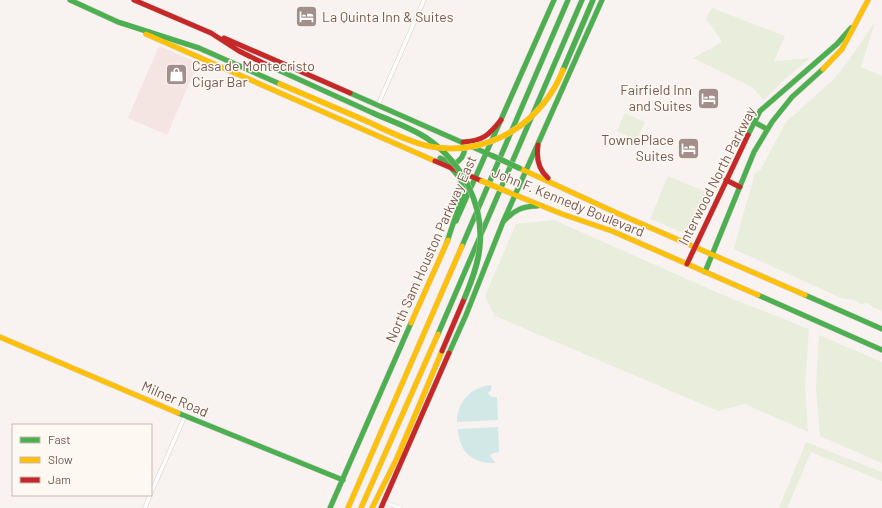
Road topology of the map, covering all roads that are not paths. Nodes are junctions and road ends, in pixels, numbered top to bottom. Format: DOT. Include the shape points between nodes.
graph roads {
  1 [pos="70,0"];
  2 [pos="80,0"];
  3 [pos="134,0"];
  4 [pos="424,0"];
  5 [pos="554,0"];
  6 [pos="568,0"];
  7 [pos="582,0"];
  8 [pos="593,0"];
  9 [pos="602,0"];
  10 [pos="868,0"];
  11 [pos="85,6"];
  12 [pos="858,19"];
  13 [pos="118,22"];
  14 [pos="211,33"];
  15 [pos="378,105"];
  16 [pos="501,120"];
  17 [pos="754,122"];
  18 [pos="767,129"];
  19 [pos="460,142"];
  20 [pos="538,145"];
  21 [pos="411,150"];
  22 [pos="487,154"];
  23 [pos="449,166"];
  24 [pos="526,171"];
  25 [pos="479,179"];
  26 [pos="726,180"];
  27 [pos="553,182"];
  28 [pos="740,187"];
  29 [pos="514,195"];
  30 [pos="539,206"];
  31 [pos="503,222"];
  32 [pos="447,242"];
  33 [pos="695,247"];
  34 [pos="713,254"];
  35 [pos="687,264"];
  36 [pos="705,272"];
  37 [pos="882,328"];
  38 [pos="0,337"];
  39 [pos="882,350"];
  40 [pos="184,416"];
  41 [pos="343,480"];
  42 [pos="152,492"];
  43 [pos="150,496"];
  44 [pos="384,502"];
  45 [pos="145,508"];
  46 [pos="330,508"];
  47 [pos="348,508"];
  48 [pos="362,508"];
  49 [pos="372,508"];
  50 [pos="381,508"];
  51 [pos="400,508"];
  1 -- 11 [label="main road, John F. Kennedy Boulevard"];
  2 -- 11 [label="main road"];
  3 -- 14 [label="main road, John F. Kennedy Boulevard"];
  4 -- 15 [label="street"];
  5 -- 16 [label="main road, North Sam Houston Parkway East"];
  6 -- 47 [label="main road, North Sam Houston Parkway East"];
  7 -- 48 [label="main road"];
  8 -- 13 [label="main road, bridge" via="562,74 549,98 536,113 503,137 485,144 453,148 429,146 402,136 199,48"];
  9 -- 20 [label="main road"];
  10 -- 12 [label="main road, Interwood North Parkway"];
  11 -- 13 [label="main road, John F. Kennedy Boulevard"];
  12 -- 17 [label="main road, Interwood North Parkway" via="838,44 760,111"];
  12 -- 18 [label="main road, Interwood North Parkway" via="842,49 792,97"];
  13 -- 21 [label="main road, John F. Kennedy Boulevard"];
  14 -- 15 [label="main road, John F. Kennedy Boulevard"];
  14 -- 49 [label="main road, bridge" via="239,51 285,74 408,128 433,142 457,166 476,206 480,243 476,266 397,458"];
  15 -- 19 [label="main road, John F. Kennedy Boulevard"];
  16 -- 19 [label="main road" via="487,136 476,141"];
  16 -- 22 [label="main road, North Sam Houston Parkway East"];
  17 -- 18 [label="main road"];
  17 -- 26 [label="main road, Interwood North Parkway"];
  18 -- 28 [label="main road, Interwood North Parkway" via="754,152"];
  19 -- 21 [label="main road" via="465,152 460,161 454,164 425,152"];
  19 -- 22 [label="main road, John F. Kennedy Boulevard"];
  20 -- 24 [label="main road"];
  20 -- 27 [label="main road" via="536,152 539,167 542,174"];
  21 -- 23 [label="main road, John F. Kennedy Boulevard"];
  22 -- 24 [label="main road, John F. Kennedy Boulevard, bridge"];
  22 -- 25 [label="main road, North Sam Houston Parkway East"];
  23 -- 25 [label="main road, John F. Kennedy Boulevard"];
  23 -- 32 [label="main road" via="460,178 464,191"];
  24 -- 27 [label="main road, John F. Kennedy Boulevard"];
  24 -- 29 [label="main road"];
  25 -- 29 [label="main road, John F. Kennedy Boulevard, bridge"];
  25 -- 32 [label="main road, North Sam Houston Parkway East"];
  26 -- 28 [label="main road"];
  26 -- 33 [label="main road, Interwood North Parkway"];
  27 -- 33 [label="main road, John F. Kennedy Boulevard"];
  28 -- 34 [label="main road, Interwood North Parkway"];
  29 -- 30 [label="main road, John F. Kennedy Boulevard"];
  29 -- 31 [label="main road"];
  30 -- 31 [label="main road" via="521,207"];
  30 -- 35 [label="main road, John F. Kennedy Boulevard" via="612,231"];
  31 -- 44 [label="main road" via="466,315"];
  32 -- 41 [label="main road, North Sam Houston Parkway East"];
  33 -- 34 [label="main road, John F. Kennedy Boulevard"];
  33 -- 35 [label="main road, Interwood North Parkway"];
  34 -- 36 [label="main road, Interwood North Parkway"];
  34 -- 37 [label="main road, John F. Kennedy Boulevard"];
  35 -- 36 [label="main road, John F. Kennedy Boulevard"];
  36 -- 39 [label="main road, John F. Kennedy Boulevard"];
  38 -- 40 [label="main road, Milner Road"];
  40 -- 41 [label="main road, Milner Road"];
  40 -- 42 [label="street"];
  41 -- 46 [label="main road, North Sam Houston Parkway East"];
  43 -- 45 [label="street"];
  44 -- 50 [label="main road"];
  44 -- 51 [label="street"];
}
